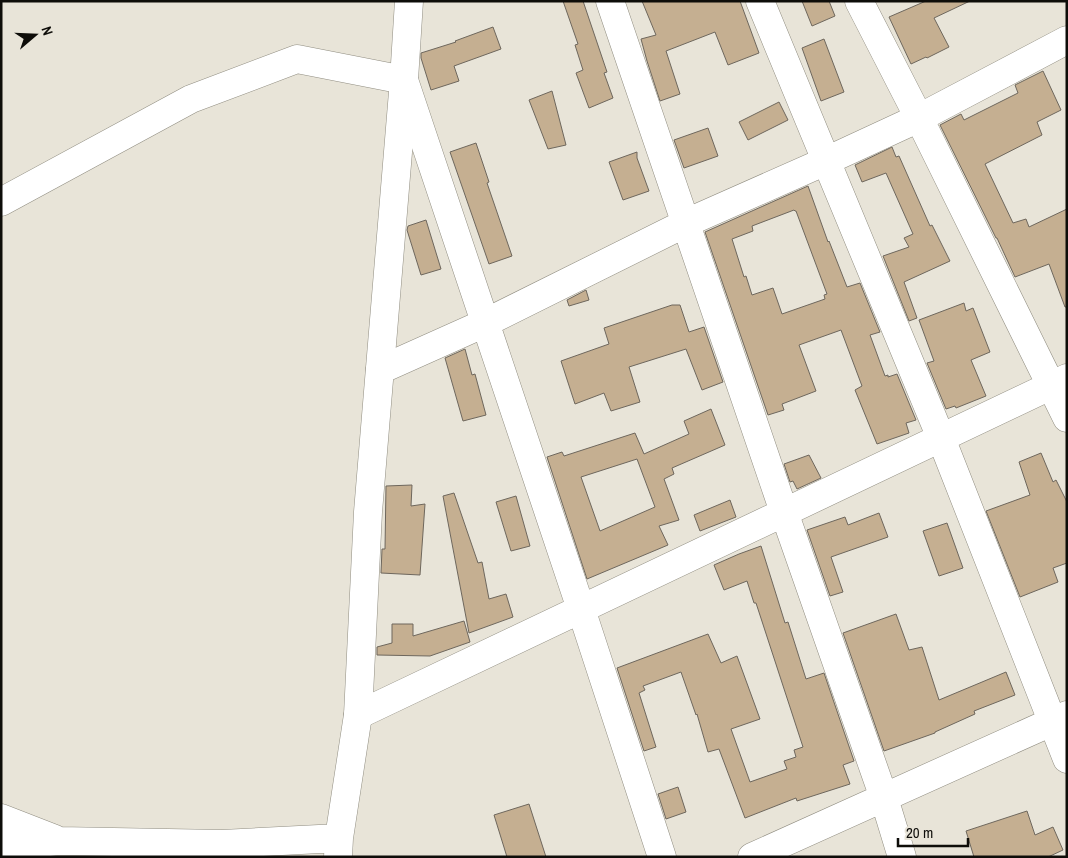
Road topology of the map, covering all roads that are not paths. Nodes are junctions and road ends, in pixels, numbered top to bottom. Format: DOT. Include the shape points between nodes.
graph roads {
  1 [pos="409,1"];
  2 [pos="610,1"];
  3 [pos="760,1"];
  4 [pos="859,1"];
  5 [pos="1067,40"];
  6 [pos="404,80"];
  7 [pos="919,118"];
  8 [pos="826,161"];
  9 [pos="1,202"];
  10 [pos="686,223"];
  11 [pos="485,323"];
  12 [pos="380,370"];
  13 [pos="1059,382"];
  14 [pos="1067,418"];
  15 [pos="941,438"];
  16 [pos="784,512"];
  17 [pos="581,608"];
  18 [pos="358,715"];
  19 [pos="1060,718"];
  20 [pos="1067,759"];
  21 [pos="884,798"];
  22 [pos="1,818"];
  23 [pos="59,841"];
  24 [pos="1,847"];
  25 [pos="339,847"];
  26 [pos="28,857"];
  27 [pos="662,857"];
  28 [pos="752,857"];
  29 [pos="902,857"];
  1 -- 6 [label="street"];
  2 -- 10 [label="street"];
  3 -- 8 [label="street"];
  4 -- 7 [label="street"];
  5 -- 7 [label="street"];
  6 -- 9 [label="street" via="297,59 191,99"];
  6 -- 11 [label="street"];
  6 -- 12 [label="street"];
  7 -- 8 [label="street"];
  7 -- 13 [label="street"];
  8 -- 10 [label="street"];
  8 -- 15 [label="street"];
  10 -- 11 [label="street"];
  10 -- 16 [label="street"];
  11 -- 12 [label="street"];
  11 -- 17 [label="street"];
  12 -- 18 [label="street" via="368,512"];
  13 -- 14 [label="street"];
  13 -- 15 [label="street"];
  15 -- 16 [label="street"];
  15 -- 19 [label="street"];
  16 -- 17 [label="street"];
  16 -- 21 [label="street"];
  17 -- 18 [label="street"];
  17 -- 27 [label="street"];
  18 -- 25 [label="street"];
  19 -- 20 [label="street"];
  19 -- 21 [label="street"];
  21 -- 28 [label="street"];
  21 -- 29 [label="street"];
  22 -- 23 [label="street"];
  23 -- 24 [label="street"];
  23 -- 25 [label="street"];
  23 -- 26 [label="street"];
}
